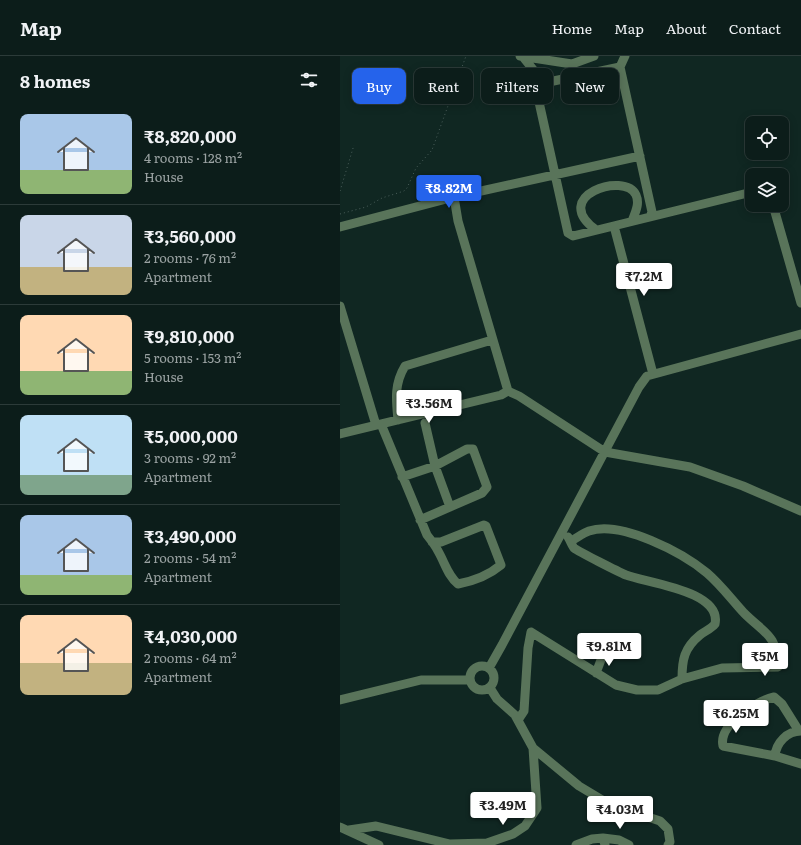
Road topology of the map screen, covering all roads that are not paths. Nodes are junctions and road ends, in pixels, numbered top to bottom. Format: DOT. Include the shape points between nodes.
graph roads {
  1 [pos="522,56"];
  2 [pos="594,56"];
  3 [pos="625,56"];
  4 [pos="620,67"];
  5 [pos="532,68"];
  6 [pos="553,81"];
  7 [pos="539,104"];
  8 [pos="640,156"];
  9 [pos="554,175"];
  10 [pos="745,194"];
  11 [pos="454,196"];
  12 [pos="775,212"];
  13 [pos="650,217"];
  14 [pos="632,221"];
  15 [pos="614,226"];
  16 [pos="340,228"];
  17 [pos="596,230"];
  18 [pos="801,303"];
  19 [pos="340,306"];
  20 [pos="801,334"];
  21 [pos="492,340"];
  22 [pos="653,374"];
  23 [pos="508,391"];
  24 [pos="398,420"];
  25 [pos="426,423"];
  26 [pos="378,425"];
  27 [pos="340,434"];
  28 [pos="605,452"];
  29 [pos="435,466"];
  30 [pos="402,477"];
  31 [pos="450,507"];
  32 [pos="801,511"];
  33 [pos="420,520"];
  34 [pos="564,529"];
  35 [pos="570,541"];
  36 [pos="432,542"];
  37 [pos="604,652"];
  38 [pos="489,668"];
  39 [pos="596,673"];
  40 [pos="682,679"];
  41 [pos="470,680"];
  42 [pos="490,688"];
  43 [pos="340,701"];
  44 [pos="518,720"];
  45 [pos="800,731"];
  46 [pos="533,748"];
  47 [pos="775,756"];
  48 [pos="801,764"];
  49 [pos="340,827"];
  50 [pos="349,830"];
  51 [pos="604,841"];
  52 [pos="379,845"];
  53 [pos="576,845"];
  54 [pos="629,845"];
  55 [pos="668,845"];
  1 -- 2 [label="street" via="572,64"];
  1 -- 5 [label="street"];
  3 -- 4 [label="street"];
  4 -- 6 [label="street"];
  4 -- 8 [label="street"];
  7 -- 9 [label="street"];
  8 -- 9 [label="street"];
  8 -- 13 [label="street" via="652,212"];
  9 -- 11 [label="street"];
  9 -- 17 [label="street" via="568,233 573,236"];
  10 -- 13 [label="street"];
  11 -- 16 [label="street"];
  11 -- 21 [label="street" via="458,221"];
  12 -- 18 [label="street"];
  13 -- 14 [label="street"];
  14 -- 15 [label="street"];
  14 -- 17 [label="street" via="637,210 636,195 622,185 609,186 587,195 581,203 583,219"];
  15 -- 17 [label="street"];
  15 -- 22 [label="street"];
  19 -- 26 [label="street"];
  20 -- 22 [label="street"];
  21 -- 23 [label="street"];
  21 -- 24 [label="street" via="404,366 398,377"];
  22 -- 28 [label="street" via="646,376 639,387"];
  23 -- 24 [label="street" via="501,395"];
  23 -- 28 [label="street"];
  24 -- 26 [label="street"];
  25 -- 29 [label="street"];
  26 -- 27 [label="street"];
  26 -- 30 [label="street"];
  28 -- 32 [label="street" via="690,467"];
  28 -- 34 [label="street"];
  29 -- 30 [label="street"];
  29 -- 31 [label="street"];
  29 -- 31 [label="street" via="467,449 472,449 487,487 482,493"];
  30 -- 33 [label="street"];
  31 -- 33 [label="street"];
  33 -- 36 [label="street"];
  34 -- 35 [label="street"];
  34 -- 38 [label="street"];
  35 -- 40 [label="street" via="574,548 626,574 686,591 706,603 715,612 716,624 700,635 687,650 682,661"];
  35 -- 40 [label="street" via="590,530 614,530 637,535 668,547 706,573 771,637 778,651 778,667 722,668"];
  36 -- 36 [label="street" via="438,549 452,580 458,584 492,572 501,565 484,525 441,542"];
  37 -- 39 [label="street"];
  38 -- 41 [label="street" via="476,668 471,673"];
  38 -- 42 [label="street" via="495,680"];
  39 -- 40 [label="street" via="616,685 636,690 658,690"];
  39 -- 44 [label="street" via="531,632 524,711"];
  41 -- 42 [label="street" via="479,690"];
  41 -- 43 [label="street" via="421,680"];
  42 -- 44 [label="street"];
  44 -- 46 [label="street"];
  45 -- 47 [label="street" via="783,738 776,747"];
  45 -- 47 [label="street" via="782,704 774,697 765,699 729,724 722,741 723,746"];
  46 -- 50 [label="street" via="537,808 525,826 513,834 487,843 450,844 376,826"];
  46 -- 55 [label="street" via="579,786 609,804 660,821 668,829"];
  47 -- 48 [label="street"];
  49 -- 50 [label="street"];
  50 -- 52 [label="street"];
  51 -- 53 [label="street" via="592,839"];
  51 -- 54 [label="street" via="619,840"];
}
